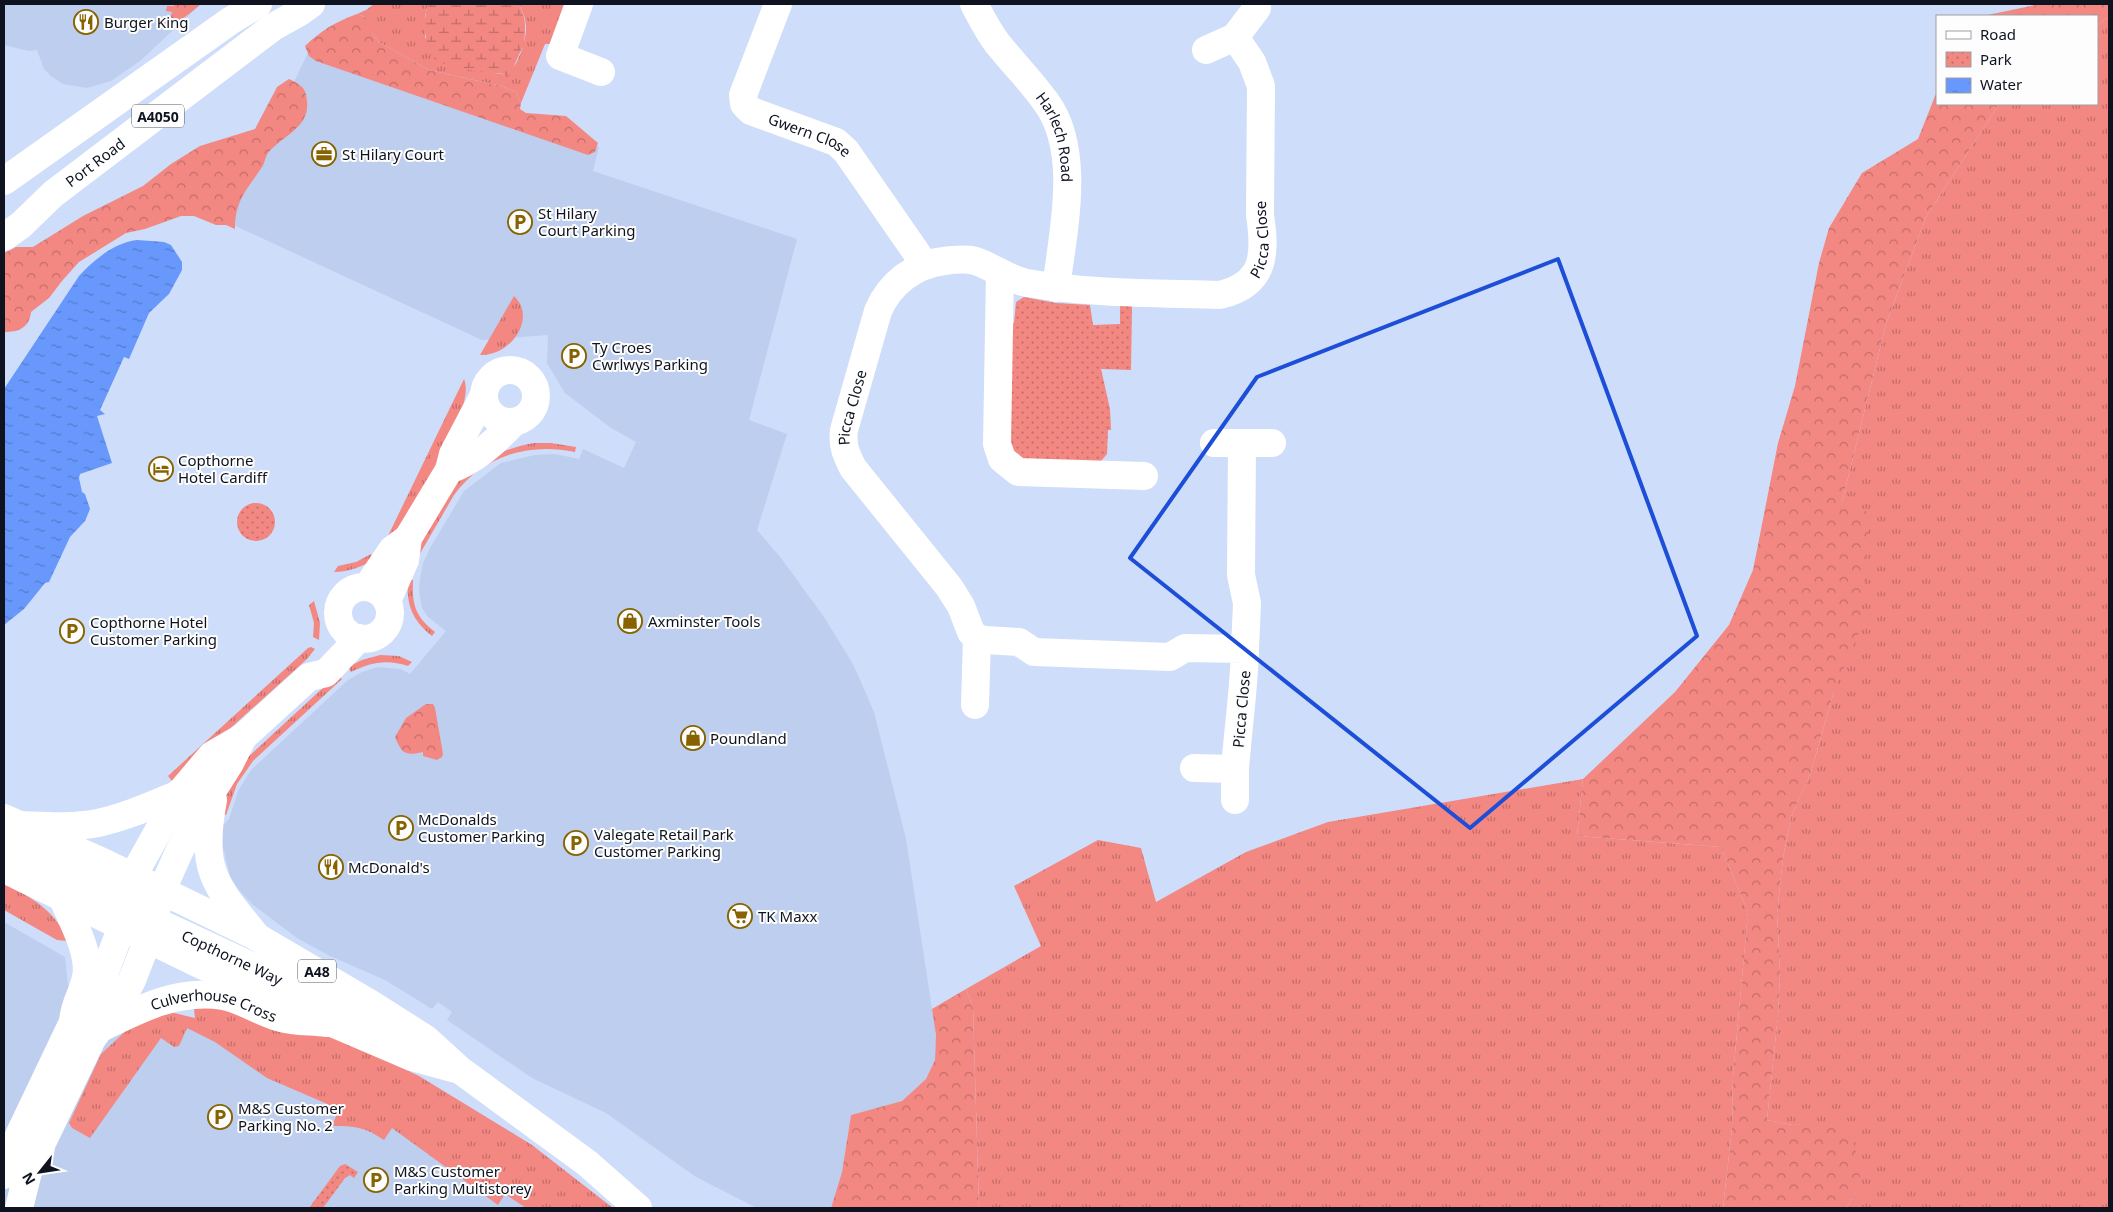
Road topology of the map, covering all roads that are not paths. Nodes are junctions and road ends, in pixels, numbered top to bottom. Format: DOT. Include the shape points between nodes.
graph roads {
  1 [pos="258,4"];
  2 [pos="310,4"];
  3 [pos="579,4"];
  4 [pos="778,4"];
  5 [pos="979,6"];
  6 [pos="1257,8"];
  7 [pos="1235,37"];
  8 [pos="1206,50"];
  9 [pos="600,72"];
  10 [pos="4,180"];
  11 [pos="4,237"];
  12 [pos="924,265"];
  13 [pos="1000,273"];
  14 [pos="1056,288"];
  15 [pos="484,395"];
  16 [pos="514,422"];
  17 [pos="1214,443"];
  18 [pos="1242,443"];
  19 [pos="1272,443"];
  20 [pos="449,470"];
  21 [pos="1144,476"];
  22 [pos="377,594"];
  23 [pos="350,633"];
  24 [pos="977,638"];
  25 [pos="1245,649"];
  26 [pos="975,705"];
  27 [pos="243,737"];
  28 [pos="1194,768"];
  29 [pos="1235,769"];
  30 [pos="216,784"];
  31 [pos="179,794"];
  32 [pos="1235,800"];
  33 [pos="9,828"];
  34 [pos="4,869"];
  35 [pos="133,876"];
  36 [pos="162,890"];
  37 [pos="63,899"];
  38 [pos="125,914"];
  39 [pos="151,929"];
  40 [pos="258,937"];
  41 [pos="73,1022"];
  42 [pos="332,1023"];
  43 [pos="100,1029"];
  44 [pos="412,1057"];
  45 [pos="460,1070"];
  46 [pos="4,1175"];
  47 [pos="19,1208"];
  48 [pos="638,1208"];
  1 -- 10 [label="street, A4050"];
  2 -- 11 [label="street, Port Road / A4050" via="273,27 53,194"];
  3 -- 9 [label="street" via="560,56"];
  4 -- 12 [label="street, Gwern Close" via="743,95 744,104 751,111 836,142 846,150"];
  5 -- 14 [label="street, Harlech Road" via="997,42 1047,103 1060,126 1067,160"];
  6 -- 7 [label="street"];
  7 -- 8 [label="street"];
  7 -- 14 [label="street, Picca Close" via="1252,62 1260,86 1260,215 1263,235 1262,262 1256,272 1234,292 1220,295"];
  12 -- 13 [label="street, Picca Close" via="972,260"];
  12 -- 24 [label="street, Picca Close" via="884,297 843,442 853,468 949,587"];
  13 -- 14 [label="street, Picca Close" via="1023,283"];
  13 -- 21 [label="street" via="997,444 1002,459 1018,472"];
  15 -- 16 [label="street" via="484,405 496,418"];
  15 -- 16 [label="street" via="488,380 503,371 512,370 527,376 536,392 534,405 522,419"];
  15 -- 20 [label="street" via="452,454"];
  16 -- 20 [label="street" via="496,441 464,464"];
  17 -- 18 [label="street"];
  18 -- 19 [label="street"];
  18 -- 25 [label="street, Picca Close" via="1241,575 1247,603"];
  20 -- 22 [label="street" via="408,538 392,550"];
  22 -- 23 [label="street" via="390,615 387,625 375,638"];
  22 -- 23 [label="street" via="355,588 340,601 338,619"];
  23 -- 27 [label="street, Copthorne Way" via="314,662 309,677"];
  24 -- 25 [label="street, Picca Close" via="1018,642 1034,652 1170,658 1185,648"];
  24 -- 26 [label="street"];
  25 -- 29 [label="street, Picca Close"];
  27 -- 30 [label="street, Copthorne Way"];
  27 -- 31 [label="street, Copthorne Way" via="212,755"];
  28 -- 29 [label="street, Picca Close"];
  29 -- 32 [label="street, Picca Close"];
  30 -- 36 [label="street, Copthorne Way"];
  30 -- 40 [label="street, Copthorne Way" via="208,823 211,871 224,896"];
  31 -- 33 [label="street, Copthorne Way" via="98,823"];
  31 -- 35 [label="street, Copthorne Way"];
  33 -- 35 [label="street, A48"];
  33 -- 38 [label="street"];
  34 -- 37 [label="street, A48"];
  35 -- 36 [label="street, A48"];
  35 -- 38 [label="street"];
  35 -- 39 [label="street, Copthorne Way"];
  36 -- 39 [label="street, Copthorne Way"];
  36 -- 40 [label="street, A48"];
  37 -- 38 [label="street, A48"];
  37 -- 41 [label="street" via="85,953 86,977 74,1008"];
  38 -- 39 [label="street, A48"];
  38 -- 41 [label="street" via="108,965 85,1015"];
  39 -- 42 [label="street, A48" via="198,964"];
  39 -- 43 [label="street" via="124,995"];
  39 -- 44 [label="street, Copthorne Way" via="161,924 319,998 382,1032"];
  40 -- 45 [label="street, A48" via="426,1039"];
  41 -- 46 [label="street" via="20,1133"];
  42 -- 43 [label="street, Culverhouse Cross" via="281,1018 242,1001 203,994 171,998 139,1009"];
  42 -- 44 [label="street, A48"];
  43 -- 47 [label="street" via="92,1039 28,1172"];
  44 -- 45 [label="street, A48"];
  45 -- 48 [label="street, A48" via="559,1141"];
}
